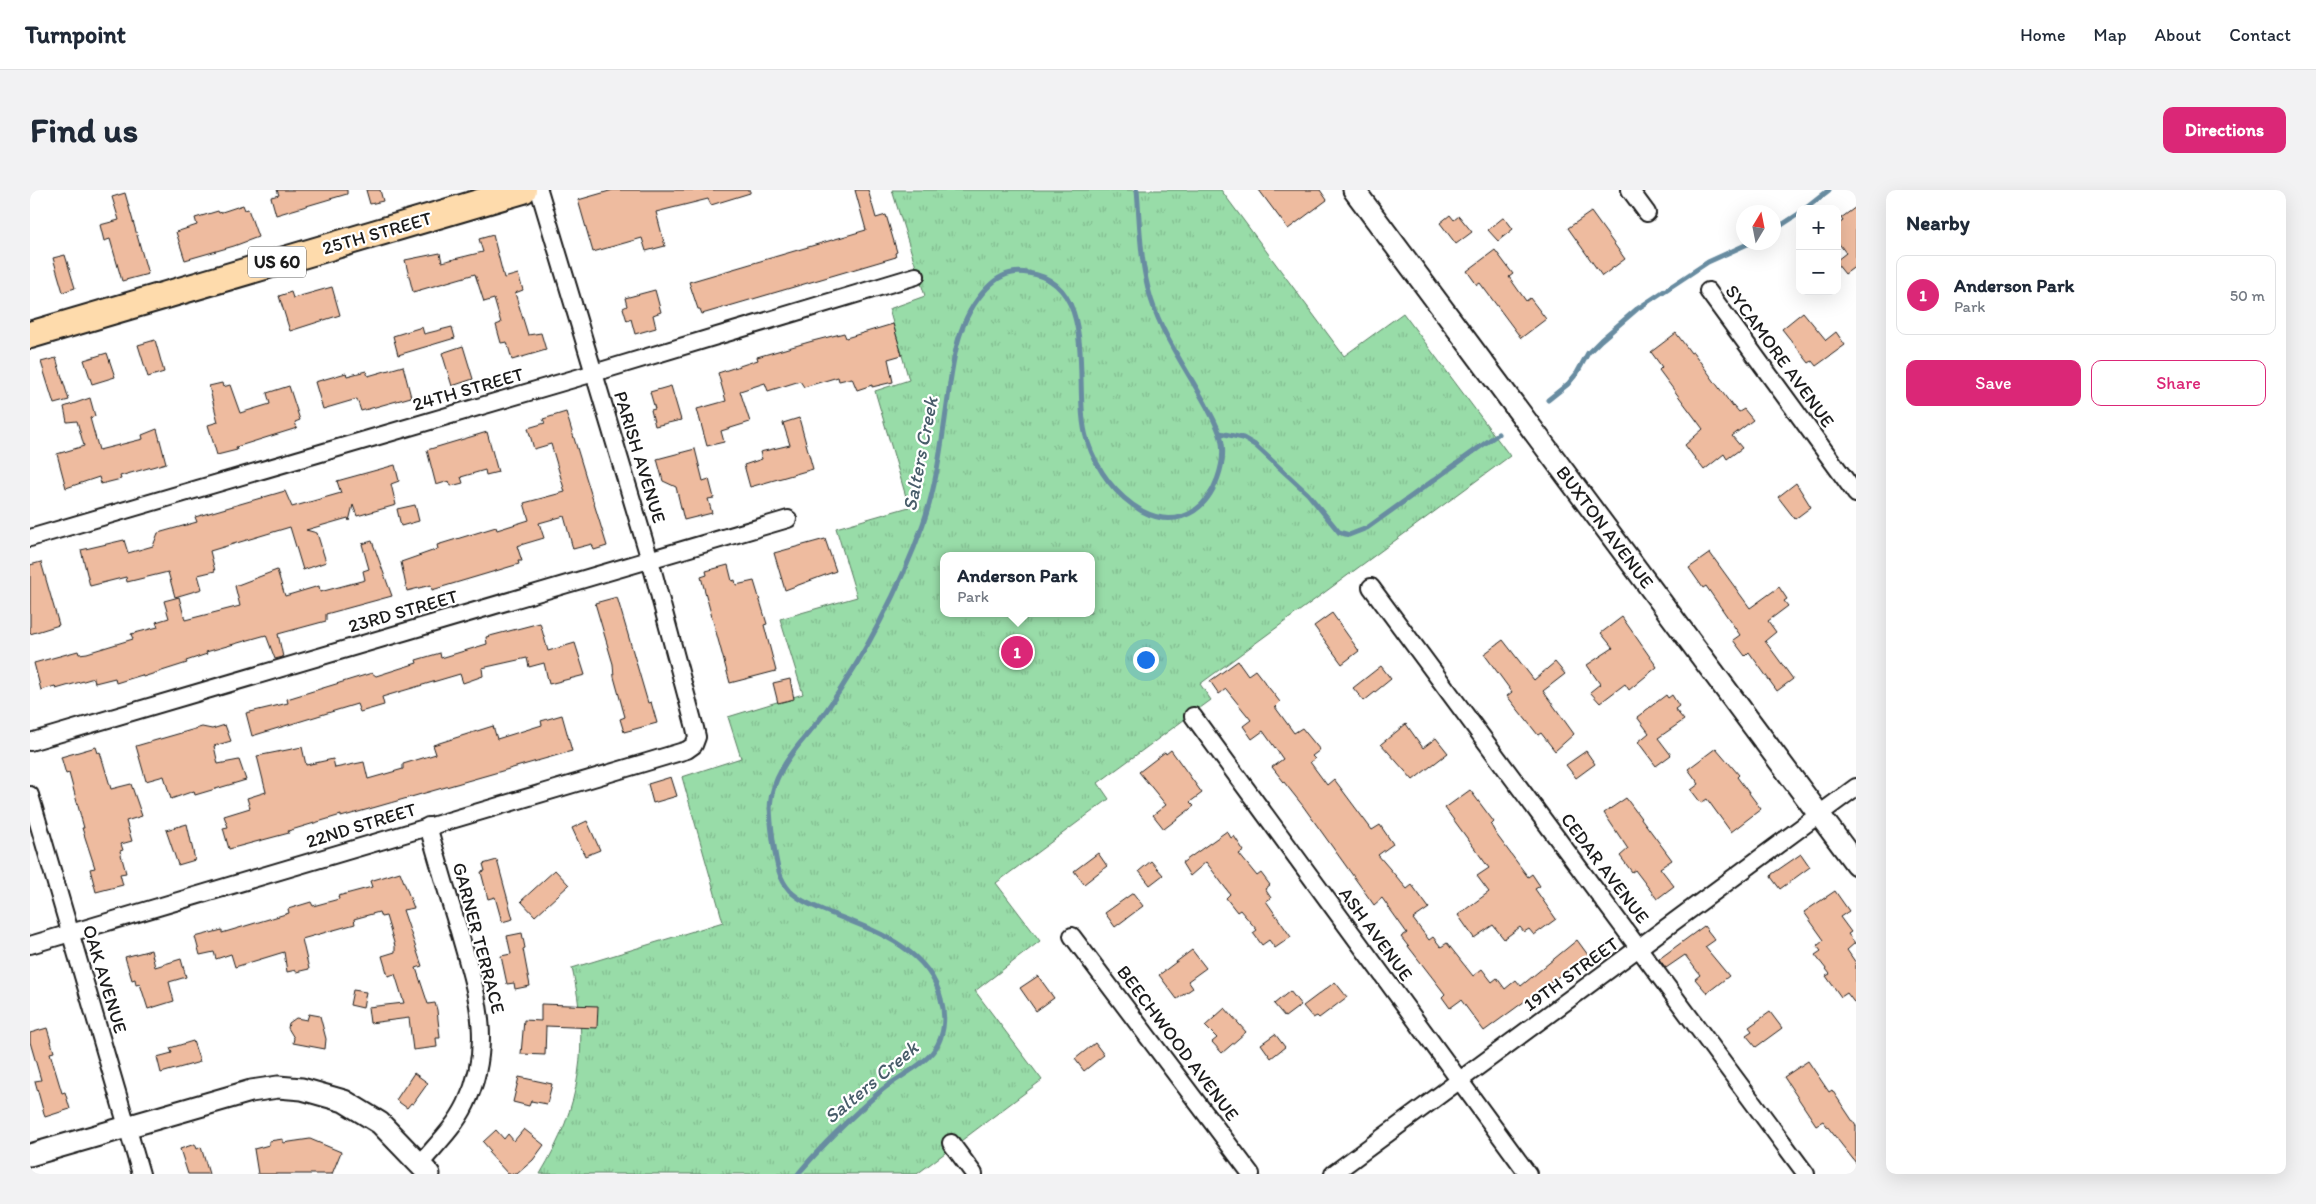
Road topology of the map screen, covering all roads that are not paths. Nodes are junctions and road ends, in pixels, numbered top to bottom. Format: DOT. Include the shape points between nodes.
graph roads {
  1 [pos="523,190"];
  2 [pos="539,190"];
  3 [pos="1354,190"];
  4 [pos="1630,190"];
  5 [pos="1647,213"];
  6 [pos="916,276"];
  7 [pos="1708,291"];
  8 [pos="30,335"];
  9 [pos="594,374"];
  10 [pos="1856,494"];
  11 [pos="788,519"];
  12 [pos="30,538"];
  13 [pos="650,560"];
  14 [pos="1370,587"];
  15 [pos="1193,716"];
  16 [pos="697,737"];
  17 [pos="30,742"];
  18 [pos="1856,788"];
  19 [pos="30,795"];
  20 [pos="1819,814"];
  21 [pos="428,826"];
  22 [pos="1856,864"];
  23 [pos="70,933"];
  24 [pos="1072,936"];
  25 [pos="30,944"];
  26 [pos="1640,948"];
  27 [pos="1460,1081"];
  28 [pos="128,1126"];
  29 [pos="951,1143"];
  30 [pos="30,1155"];
  31 [pos="424,1169"];
  32 [pos="141,1174"];
  33 [pos="974,1174"];
  34 [pos="1251,1174"];
  35 [pos="1333,1174"];
  36 [pos="1528,1174"];
  37 [pos="1806,1174"];
  1 -- 8 [label="main road, 25TH STREET / US 60"];
  2 -- 9 [label="street, PARISH AVENUE"];
  3 -- 20 [label="street, BUXTON AVENUE"];
  4 -- 5 [label="street"];
  6 -- 9 [label="street, 24TH STREET"];
  7 -- 10 [label="street, SYCAMORE AVENUE"];
  9 -- 12 [label="street, 24TH STREET"];
  9 -- 13 [label="street, PARISH AVENUE"];
  11 -- 13 [label="street, 23RD STREET"];
  13 -- 16 [label="street, PARISH AVENUE"];
  13 -- 17 [label="street, 23RD STREET"];
  14 -- 26 [label="street, CEDAR AVENUE"];
  15 -- 27 [label="street, ASH AVENUE"];
  16 -- 21 [label="street, 22ND STREET" via="687,750"];
  18 -- 20 [label="street, 19TH STREET"];
  19 -- 23 [label="street, OAK AVENUE"];
  20 -- 22 [label="street, BUXTON AVENUE"];
  20 -- 26 [label="street, 19TH STREET"];
  21 -- 23 [label="street, 22ND STREET"];
  21 -- 31 [label="street, GARNER TERRACE" via="478,1000 482,1039 475,1082 466,1105"];
  23 -- 25 [label="street, 22ND STREET"];
  23 -- 28 [label="street, OAK AVENUE"];
  24 -- 34 [label="street, BEECHWOOD AVENUE"];
  26 -- 27 [label="street, 19TH STREET"];
  26 -- 37 [label="street, CEDAR AVENUE"];
  27 -- 35 [label="street, 19TH STREET"];
  27 -- 36 [label="street, ASH AVENUE"];
  28 -- 30 [label="street"];
  28 -- 31 [label="street" via="251,1091 278,1087 302,1089 344,1101 365,1112 380,1123"];
  28 -- 32 [label="street, OAK AVENUE"];
  29 -- 33 [label="street"];
}
